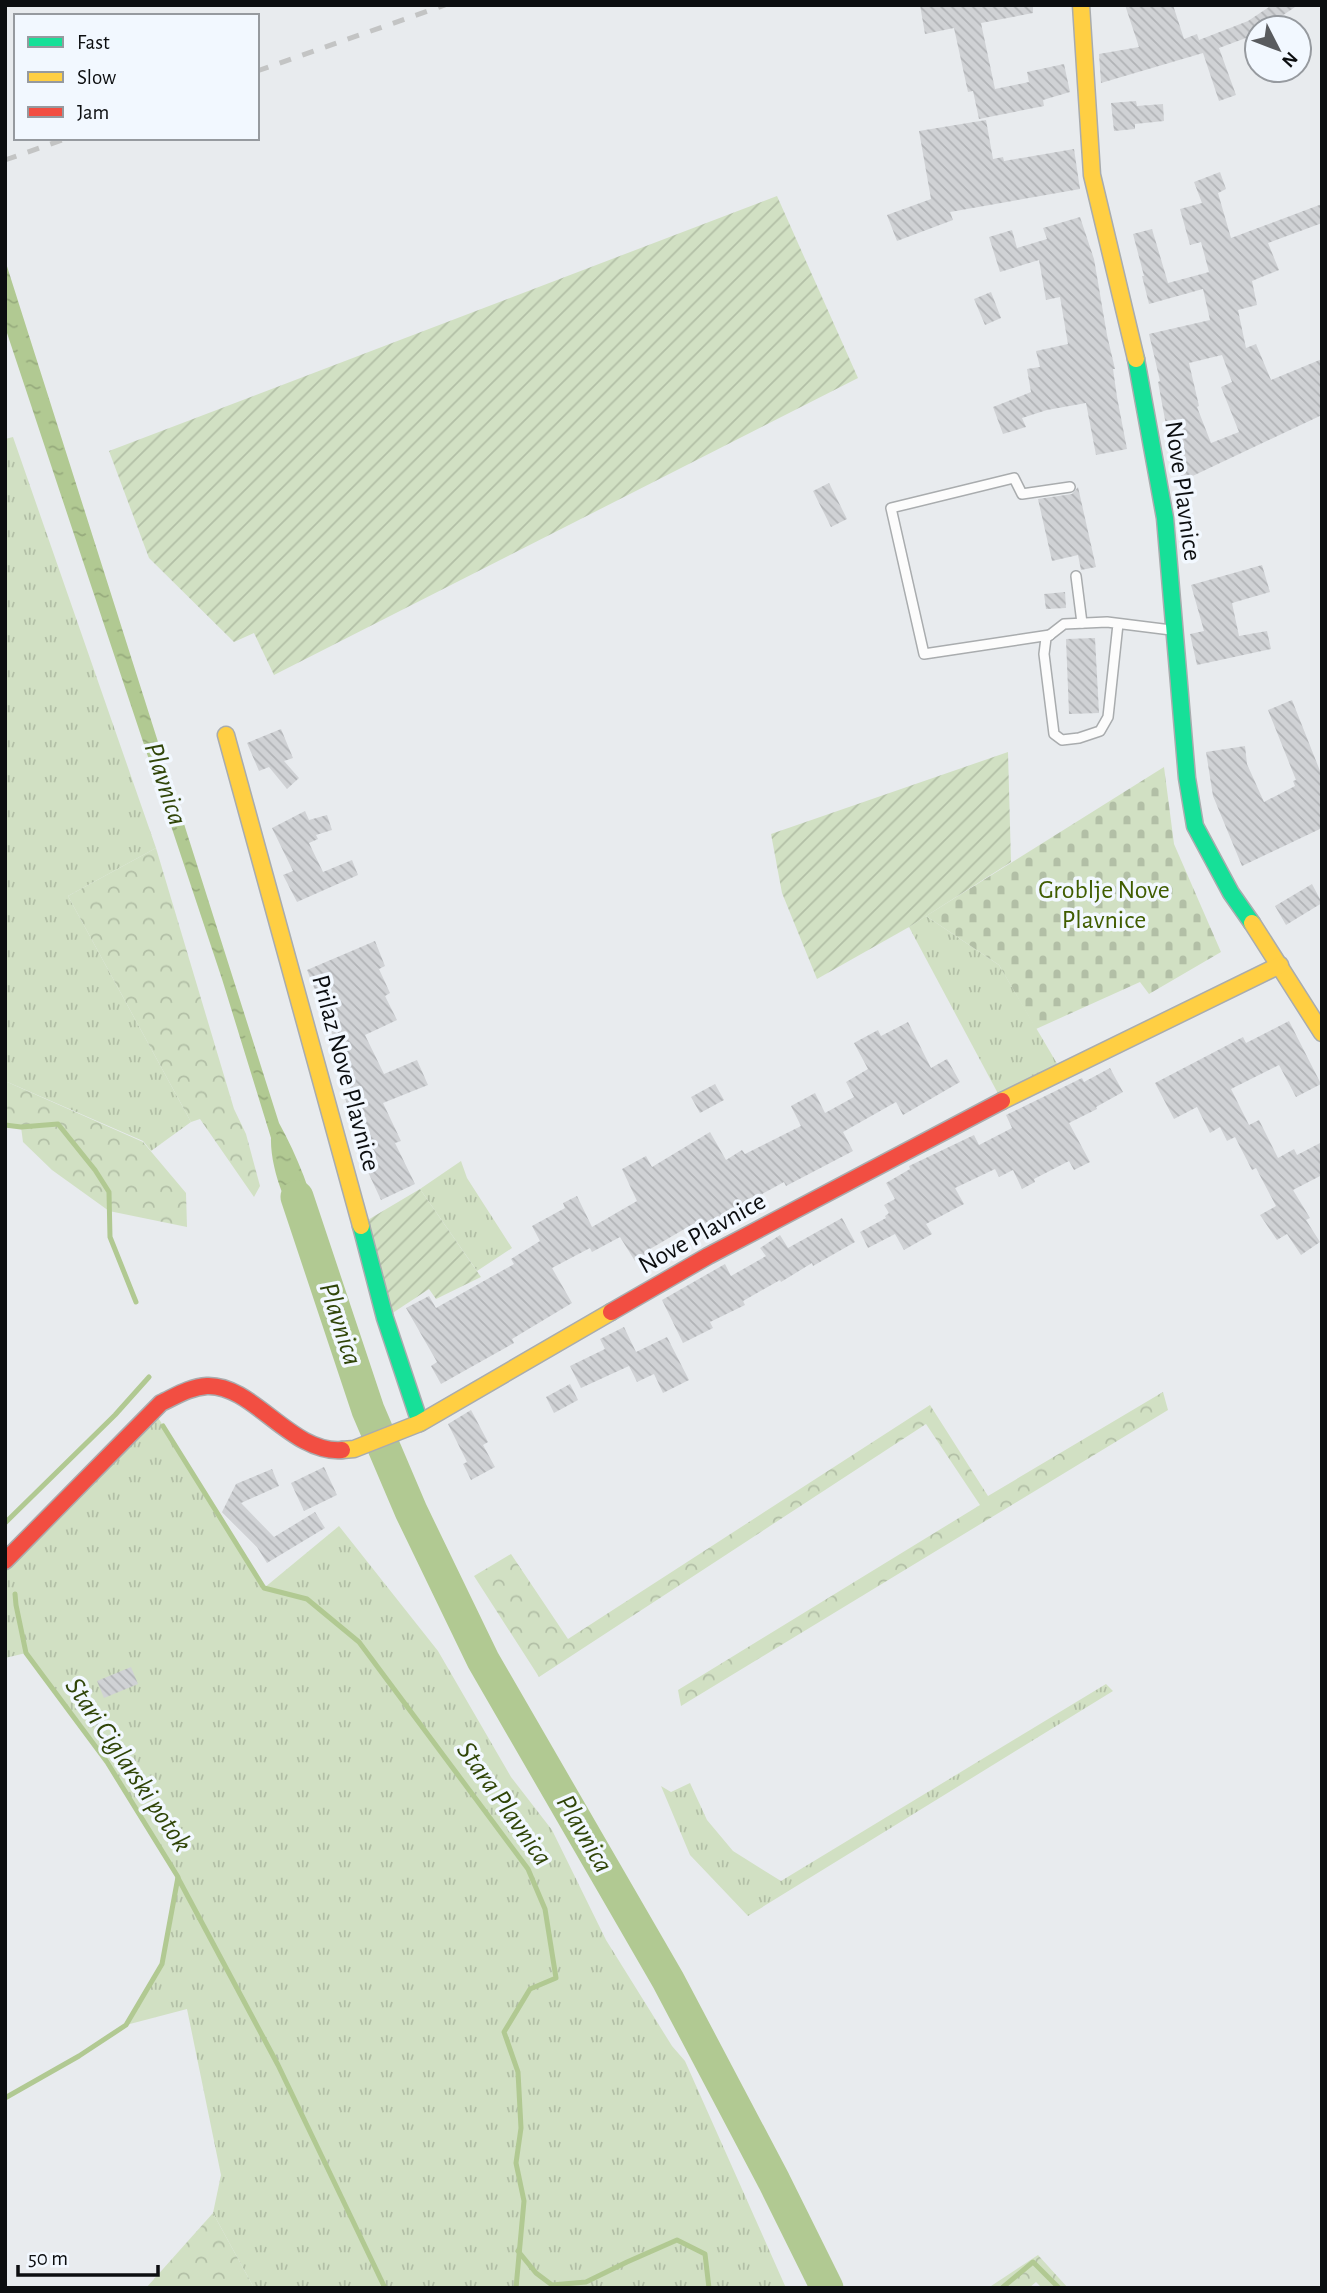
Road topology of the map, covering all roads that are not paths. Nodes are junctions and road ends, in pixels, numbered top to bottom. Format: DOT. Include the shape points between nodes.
graph roads {
  1 [pos="1081,5"];
  2 [pos="1070,487"];
  3 [pos="1076,576"];
  4 [pos="1082,623"];
  5 [pos="1118,624"];
  6 [pos="1176,631"];
  7 [pos="1050,635"];
  8 [pos="226,735"];
  9 [pos="1280,965"];
  10 [pos="1322,1033"];
  11 [pos="420,1423"];
  12 [pos="5,1561"];
  1 -- 6 [label="street, Nove Plavnice" via="1092,174 1141,378 1165,518"];
  2 -- 7 [label="lane" via="1022,494 1014,478 891,508 924,654"];
  3 -- 4 [label="lane"];
  4 -- 5 [label="lane"];
  4 -- 7 [label="lane" via="1063,624"];
  5 -- 6 [label="lane"];
  5 -- 7 [label="lane" via="1108,717 1100,731 1079,738 1062,740 1054,734 1044,654"];
  6 -- 9 [label="street, Nove Plavnice" via="1195,825 1231,892"];
  8 -- 11 [label="street, Prilaz Nove Plavnice" via="385,1318"];
  9 -- 10 [label="street, Nove Plavnice"];
  9 -- 11 [label="street, Nove Plavnice" via="991,1106 733,1243"];
  11 -- 12 [label="street, Nove Plavnice" via="354,1449 331,1451 312,1446 228,1389 189,1389 162,1403"];
}
